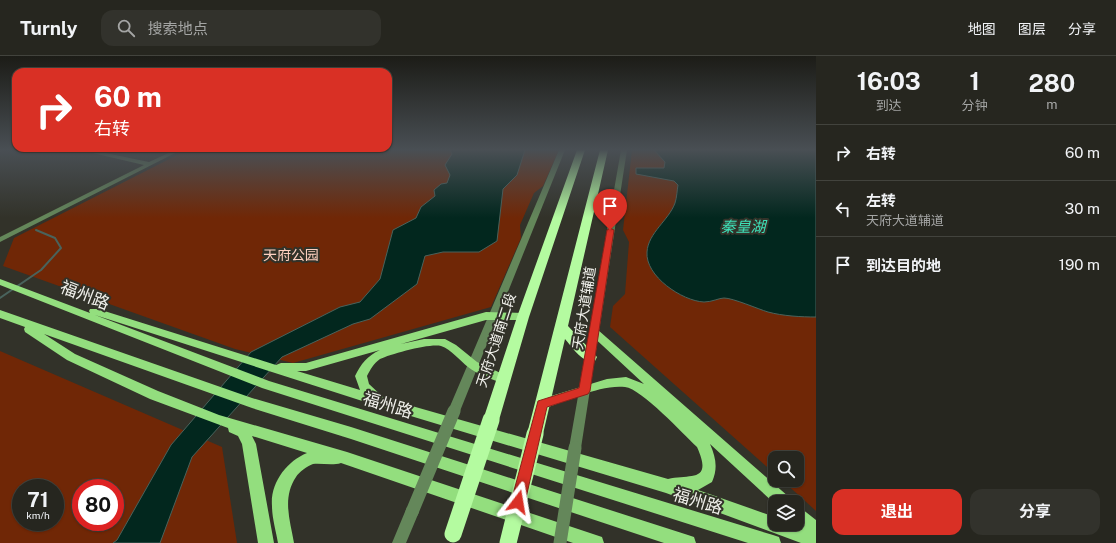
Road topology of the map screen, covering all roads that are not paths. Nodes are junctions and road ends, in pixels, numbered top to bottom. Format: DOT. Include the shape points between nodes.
graph roads {
  1 [pos="128,173"];
  2 [pos="553,173"];
  3 [pos="573,173"];
  4 [pos="598,173"];
  5 [pos="620,173"];
  6 [pos="3,236"];
  7 [pos="1,282"];
  8 [pos="50,300"];
  9 [pos="494,315"];
  10 [pos="7,317"];
  11 [pos="524,317"];
  12 [pos="561,327"];
  13 [pos="594,333"];
  14 [pos="590,357"];
  15 [pos="261,365"];
  16 [pos="473,365"];
  17 [pos="503,379"];
  18 [pos="584,391"];
  19 [pos="381,402"];
  20 [pos="542,404"];
  21 [pos="218,420"];
  22 [pos="347,458"];
  23 [pos="666,486"];
  24 [pos="776,495"];
  25 [pos="804,520"];
  26 [pos="816,531"];
  27 [pos="452,538"];
  28 [pos="816,541"];
  29 [pos="266,543"];
  30 [pos="286,543"];
  31 [pos="399,543"];
  32 [pos="508,543"];
  33 [pos="560,543"];
  34 [pos="596,543"];
  35 [pos="688,543"];
  36 [pos="773,543"];
  1 -- 6 [label="street"];
  2 -- 9 [label="street"];
  3 -- 11 [label="highway, 天府大道南二段"];
  4 -- 12 [label="highway"];
  5 -- 13 [label="street, 天府大道辅道"];
  7 -- 8 [label="main road, 福州路"];
  8 -- 15 [label="main road" via="122,319"];
  8 -- 36 [label="main road, 福州路" via="266,385"];
  9 -- 11 [label="main road"];
  9 -- 15 [label="main road" via="306,367"];
  9 -- 16 [label="street"];
  10 -- 21 [label="main road" via="71,357 154,396"];
  10 -- 35 [label="main road" via="252,403 359,435"];
  11 -- 17 [label="highway, 天府大道南二段"];
  12 -- 14 [label="highway"];
  12 -- 20 [label="highway"];
  13 -- 14 [label="street, 天府大道辅道"];
  13 -- 24 [label="main road"];
  14 -- 18 [label="street, 天府大道辅道"];
  15 -- 19 [label="main road"];
  16 -- 17 [label="main road"];
  16 -- 19 [label="main road" via="445,343 439,342 389,351 370,362 360,376 364,387"];
  16 -- 31 [label="street, bridge"];
  17 -- 27 [label="highway, 天府大道南二段, bridge"];
  18 -- 20 [label="main road"];
  18 -- 23 [label="main road" via="618,382 639,387 702,443 710,467 707,477 698,483"];
  18 -- 33 [label="street, 天府大道辅道, bridge"];
  19 -- 23 [label="main road"];
  20 -- 32 [label="highway, bridge"];
  21 -- 22 [label="main road"];
  21 -- 29 [label="main road" via="243,432 250,444"];
  22 -- 30 [label="main road" via="310,458 294,468 284,484 279,505"];
  22 -- 34 [label="main road"];
  23 -- 28 [label="main road"];
  25 -- 26 [label="main road"];
}
